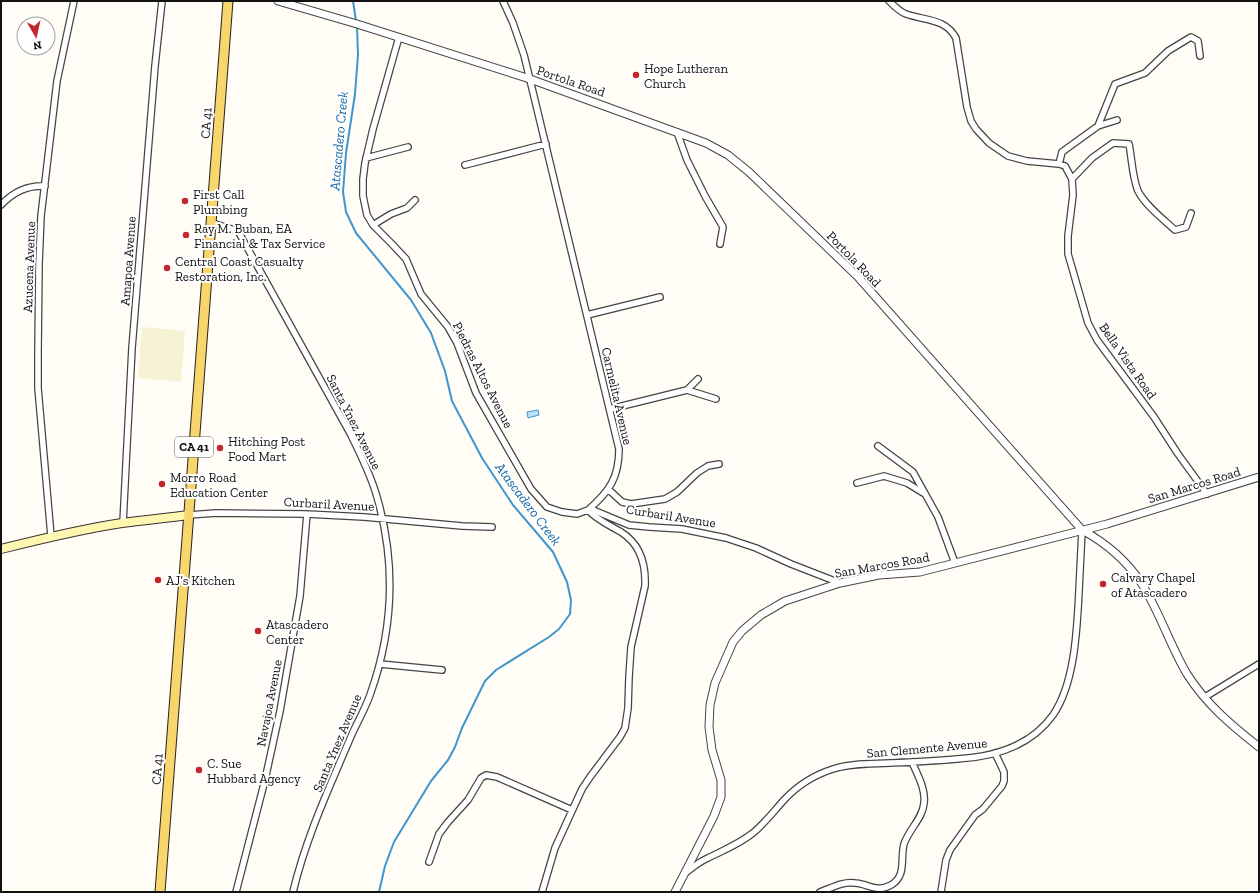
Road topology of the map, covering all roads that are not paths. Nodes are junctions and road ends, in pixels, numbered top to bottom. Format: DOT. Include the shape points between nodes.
graph roads {
  1 [pos="74,1"];
  2 [pos="162,1"];
  3 [pos="228,1"];
  4 [pos="278,1"];
  5 [pos="503,1"];
  6 [pos="889,1"];
  7 [pos="399,37"];
  8 [pos="1200,56"];
  9 [pos="530,79"];
  10 [pos="1116,120"];
  11 [pos="1098,126"];
  12 [pos="677,132"];
  13 [pos="546,144"];
  14 [pos="408,147"];
  15 [pos="366,158"];
  16 [pos="1059,164"];
  17 [pos="465,165"];
  18 [pos="1072,179"];
  19 [pos="45,186"];
  20 [pos="416,200"];
  21 [pos="1,205"];
  22 [pos="1191,213"];
  23 [pos="212,223"];
  24 [pos="373,225"];
  25 [pos="720,244"];
  26 [pos="660,297"];
  27 [pos="587,315"];
  28 [pos="698,380"];
  29 [pos="687,390"];
  30 [pos="716,399"];
  31 [pos="610,408"];
  32 [pos="878,446"];
  33 [pos="719,464"];
  34 [pos="1259,477"];
  35 [pos="857,483"];
  36 [pos="608,489"];
  37 [pos="926,494"];
  38 [pos="1208,494"];
  39 [pos="588,510"];
  40 [pos="307,514"];
  41 [pos="189,515"];
  42 [pos="382,518"];
  43 [pos="123,523"];
  44 [pos="492,528"];
  45 [pos="1082,530"];
  46 [pos="51,536"];
  47 [pos="1,549"];
  48 [pos="955,563"];
  49 [pos="840,583"];
  50 [pos="380,664"];
  51 [pos="1259,664"];
  52 [pos="442,670"];
  53 [pos="1205,697"];
  54 [pos="1259,747"];
  55 [pos="995,753"];
  56 [pos="912,762"];
  57 [pos="572,810"];
  58 [pos="429,862"];
  59 [pos="685,873"];
  60 [pos="875,889"];
  61 [pos="160,892"];
  62 [pos="236,892"];
  63 [pos="293,892"];
  64 [pos="542,892"];
  65 [pos="675,892"];
  66 [pos="820,892"];
  67 [pos="870,892"];
  68 [pos="940,892"];
  1 -- 19 [label="street, Azucena Avenue" via="57,81"];
  2 -- 43 [label="street, Amapoa Avenue" via="132,348"];
  3 -- 23 [label="main road, CA 41 / CA 41"];
  4 -- 7 [label="street, Portola Road"];
  5 -- 9 [label="street, Carmelita Avenue" via="513,22"];
  6 -- 16 [label="street" via="905,14 939,22 949,28 956,38 971,121 989,144 1016,159"];
  7 -- 9 [label="street, Portola Road"];
  7 -- 15 [label="street, Piedras Altos Avenue"];
  8 -- 11 [label="street" via="1198,42 1190,37 1168,51 1144,73 1115,84"];
  9 -- 12 [label="street, Portola Road"];
  9 -- 13 [label="street, Carmelita Avenue"];
  10 -- 11 [label="street"];
  11 -- 16 [label="street" via="1062,152"];
  12 -- 25 [label="street" via="687,160 723,227"];
  12 -- 45 [label="street, Portola Road" via="711,145 740,163 846,265"];
  13 -- 17 [label="street"];
  13 -- 27 [label="street, Carmelita Avenue"];
  14 -- 15 [label="street"];
  15 -- 24 [label="street, Piedras Altos Avenue" via="363,196 367,215"];
  16 -- 18 [label="street" via="1065,166"];
  18 -- 22 [label="street" via="1092,158 1113,143 1129,144 1138,191 1152,210 1175,230 1186,227"];
  18 -- 38 [label="street, Bella Vista Road" via="1068,254 1088,323 1097,340"];
  19 -- 21 [label="street" via="21,189"];
  19 -- 46 [label="street, Azucena Avenue" via="39,264 38,388"];
  20 -- 24 [label="street" via="407,208"];
  23 -- 41 [label="main road, CA 41 / CA 41"];
  23 -- 42 [label="street, Santa Ynez Avenue" via="238,231 352,435 368,470"];
  24 -- 39 [label="street, Piedras Altos Avenue" via="406,259 421,294 448,327 457,343 476,393 531,489 547,507 577,514"];
  26 -- 27 [label="street"];
  27 -- 31 [label="street, Carmelita Avenue"];
  28 -- 29 [label="street"];
  29 -- 30 [label="street"];
  29 -- 31 [label="street"];
  31 -- 36 [label="street, Carmelita Avenue" via="619,461"];
  32 -- 37 [label="street" via="913,472"];
  33 -- 36 [label="street" via="708,466 697,473 665,499 631,504 622,502"];
  34 -- 38 [label="street, San Marcos Road"];
  35 -- 37 [label="street" via="884,476 907,483"];
  36 -- 39 [label="street, Carmelita Avenue"];
  37 -- 48 [label="street" via="938,517"];
  38 -- 45 [label="street, San Marcos Road"];
  39 -- 49 [label="street, Curbaril Avenue" via="629,524 649,528 682,529 726,538"];
  39 -- 57 [label="street" via="634,543 642,560 645,577 631,647 625,728 582,789"];
  40 -- 41 [label="street, Curbaril Avenue"];
  40 -- 42 [label="street, Curbaril Avenue"];
  40 -- 62 [label="street, Navajoa Avenue" via="300,596 280,711"];
  41 -- 43 [label="main road, Curbaril Avenue"];
  41 -- 61 [label="main road, CA 41 / CA 41"];
  42 -- 44 [label="street, Curbaril Avenue"];
  42 -- 50 [label="street, Santa Ynez Avenue" via="390,564 390,591"];
  43 -- 46 [label="main road, Curbaril Avenue"];
  45 -- 48 [label="street, San Marcos Road"];
  45 -- 53 [label="street, Portola Road" via="1114,552 1134,572 1148,595 1176,656"];
  45 -- 55 [label="street, San Clemente Avenue" via="1076,641 1064,695 1053,715 1038,731 1019,743"];
  46 -- 47 [label="main road, Curbaril Avenue"];
  48 -- 49 [label="street, San Marcos Road" via="920,572 879,575"];
  49 -- 59 [label="street, San Marcos Road" via="779,604 761,615 733,642 715,683 709,716 712,750 721,780 721,797"];
  50 -- 52 [label="street"];
  50 -- 63 [label="street, Santa Ynez Avenue" via="370,697 353,731 309,838"];
  51 -- 53 [label="street"];
  53 -- 54 [label="street, Portola Road" via="1231,725"];
  55 -- 56 [label="street, San Clemente Avenue" via="978,757"];
  55 -- 68 [label="street" via="1004,772 1004,781 950,850"];
  56 -- 59 [label="street, San Clemente Avenue" via="852,765 815,776 791,793 754,832"];
  56 -- 60 [label="street" via="922,787 923,809 904,843 903,867 898,878 890,885"];
  57 -- 58 [label="street" via="497,777 486,775 481,778 468,800 439,834"];
  57 -- 64 [label="street"];
  59 -- 65 [label="street, San Marcos Road"];
  60 -- 66 [label="street" via="855,883 839,884"];
  60 -- 67 [label="street"];
}
